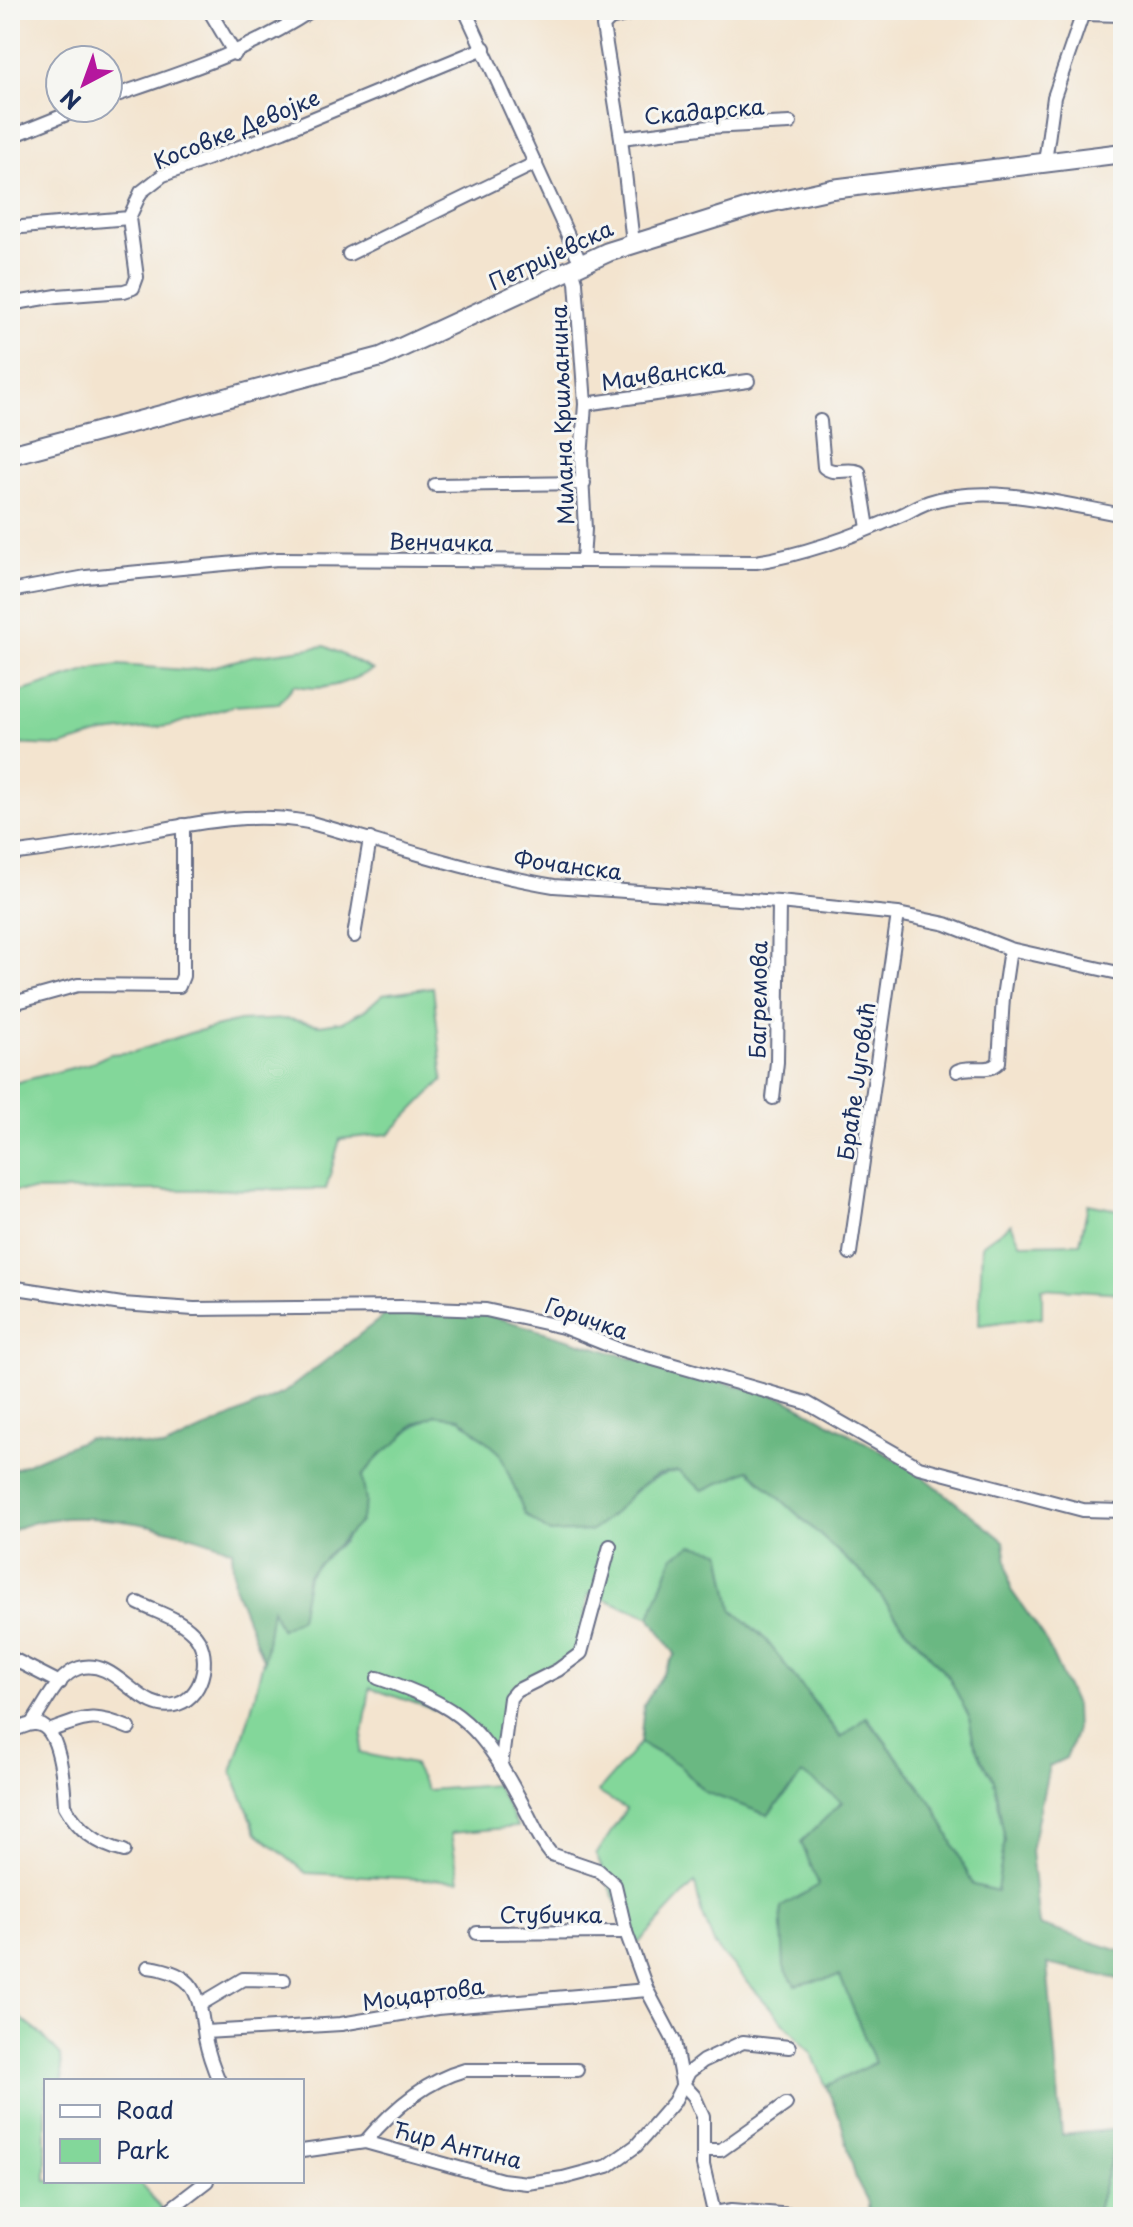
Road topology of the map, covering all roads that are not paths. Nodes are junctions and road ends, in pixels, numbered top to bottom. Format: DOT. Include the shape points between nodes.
graph roads {
  1 [pos="209,10"];
  2 [pos="312,10"];
  3 [pos="465,10"];
  4 [pos="644,10"];
  5 [pos="1084,12"];
  6 [pos="1123,15"];
  7 [pos="484,48"];
  8 [pos="235,54"];
  9 [pos="124,92"];
  10 [pos="44,123"];
  11 [pos="790,123"];
  12 [pos="10,137"];
  13 [pos="621,138"];
  14 [pos="1123,153"];
  15 [pos="1045,162"];
  16 [pos="536,163"];
  17 [pos="129,218"];
  18 [pos="10,228"];
  19 [pos="633,243"];
  20 [pos="349,254"];
  21 [pos="577,266"];
  22 [pos="10,304"];
  23 [pos="748,381"];
  24 [pos="585,404"];
  25 [pos="820,421"];
  26 [pos="10,455"];
  27 [pos="584,483"];
  28 [pos="435,485"];
  29 [pos="1123,515"];
  30 [pos="868,528"];
  31 [pos="583,561"];
  32 [pos="10,591"];
  33 [pos="183,825"];
  34 [pos="370,839"];
  35 [pos="10,854"];
  36 [pos="779,902"];
  37 [pos="898,914"];
  38 [pos="354,936"];
  39 [pos="1010,949"];
  40 [pos="1123,974"];
  41 [pos="10,1004"];
  42 [pos="957,1071"];
  43 [pos="773,1098"];
  44 [pos="850,1253"];
  45 [pos="10,1287"];
  46 [pos="1123,1511"];
  47 [pos="610,1546"];
  48 [pos="138,1603"];
  49 [pos="11,1658"];
  50 [pos="378,1678"];
  51 [pos="60,1683"];
  52 [pos="32,1723"];
  53 [pos="129,1728"];
  54 [pos="10,1730"];
  55 [pos="49,1731"];
  56 [pos="501,1767"];
  57 [pos="124,1851"];
  58 [pos="626,1932"];
  59 [pos="477,1933"];
  60 [pos="148,1967"];
  61 [pos="284,1980"];
  62 [pos="647,1990"];
  63 [pos="201,2004"];
  64 [pos="205,2032"];
  65 [pos="789,2047"];
  66 [pos="577,2070"];
  67 [pos="218,2079"];
  68 [pos="682,2083"];
  69 [pos="786,2104"];
  70 [pos="365,2142"];
  71 [pos="703,2150"];
  72 [pos="304,2151"];
  73 [pos="204,2183"];
  74 [pos="715,2215"];
  75 [pos="160,2217"];
  76 [pos="818,2217"];
  1 -- 8 [label="street"];
  2 -- 8 [label="street"];
  3 -- 7 [label="street, Милана Кршљанина"];
  4 -- 13 [label="street" via="603,26"];
  5 -- 6 [label="street"];
  5 -- 15 [label="street" via="1056,88"];
  7 -- 16 [label="street, Милана Кршљанина"];
  7 -- 17 [label="street, Косовке Девојке" via="163,175 141,192"];
  8 -- 9 [label="street"];
  10 -- 12 [label="street"];
  11 -- 13 [label="street, Скадарска"];
  13 -- 19 [label="street"];
  14 -- 15 [label="main road, Петријевска"];
  15 -- 19 [label="main road, Петријевска" via="790,197"];
  16 -- 20 [label="street"];
  16 -- 21 [label="street, Милана Кршљанина"];
  17 -- 18 [label="street"];
  17 -- 22 [label="street" via="137,277 133,288"];
  19 -- 21 [label="main road, Петријевска"];
  21 -- 24 [label="street, Милана Кршљанина"];
  21 -- 26 [label="main road, Петријевска" via="381,357"];
  23 -- 24 [label="street, Мачванска"];
  24 -- 27 [label="street, Милана Кршљанина"];
  25 -- 30 [label="street" via="824,467 859,472"];
  27 -- 28 [label="street"];
  27 -- 31 [label="street, Милана Кршљанина"];
  29 -- 30 [label="street, Венчачка" via="977,496 930,502"];
  30 -- 31 [label="street, Венчачка" via="756,562"];
  31 -- 32 [label="street, Венчачка" via="278,559 86,577"];
  33 -- 34 [label="street, Фочанска" via="280,817"];
  33 -- 35 [label="street, Фочанска"];
  33 -- 41 [label="street" via="179,986 78,985"];
  34 -- 36 [label="street, Фочанска" via="483,872 554,886"];
  34 -- 38 [label="street"];
  36 -- 37 [label="street, Фочанска"];
  36 -- 43 [label="street, Багремова"];
  37 -- 39 [label="street, Фочанска" via="946,924"];
  37 -- 44 [label="street, Браће Југовић"];
  39 -- 40 [label="street, Фочанска"];
  39 -- 42 [label="street" via="999,1062 990,1069"];
  45 -- 46 [label="street, Горичка" via="146,1307 486,1310 563,1327 618,1349 807,1403 919,1467 1083,1510"];
  47 -- 56 [label="street" via="581,1653 510,1698"];
  48 -- 51 [label="street" via="197,1636 203,1677 195,1693 174,1706 158,1704 111,1673 90,1666 70,1672"];
  49 -- 51 [label="street"];
  50 -- 56 [label="street" via="454,1711 478,1732"];
  51 -- 52 [label="street"];
  52 -- 54 [label="street"];
  52 -- 55 [label="street"];
  53 -- 55 [label="street" via="86,1718"];
  55 -- 57 [label="street" via="68,1812 93,1838"];
  56 -- 58 [label="street" via="551,1854 598,1870 611,1880"];
  58 -- 59 [label="street, Стубичка"];
  58 -- 62 [label="street"];
  60 -- 63 [label="street" via="176,1973 191,1985"];
  61 -- 63 [label="street" via="243,1979"];
  62 -- 64 [label="street, Моцартова" via="437,2008 341,2024"];
  62 -- 68 [label="street" via="670,2031"];
  63 -- 64 [label="street"];
  64 -- 67 [label="street"];
  65 -- 68 [label="street, Ћир Антина" via="738,2044 692,2069"];
  66 -- 70 [label="street" via="456,2072 408,2100"];
  68 -- 70 [label="street, Ћир Антина" via="665,2113 623,2156 595,2171 563,2178 502,2180"];
  68 -- 71 [label="street" via="700,2107"];
  69 -- 71 [label="street" via="721,2150"];
  70 -- 72 [label="street, Ћир Антина"];
  71 -- 74 [label="street"];
  73 -- 75 [label="street"];
  74 -- 76 [label="street" via="732,2210"];
}
